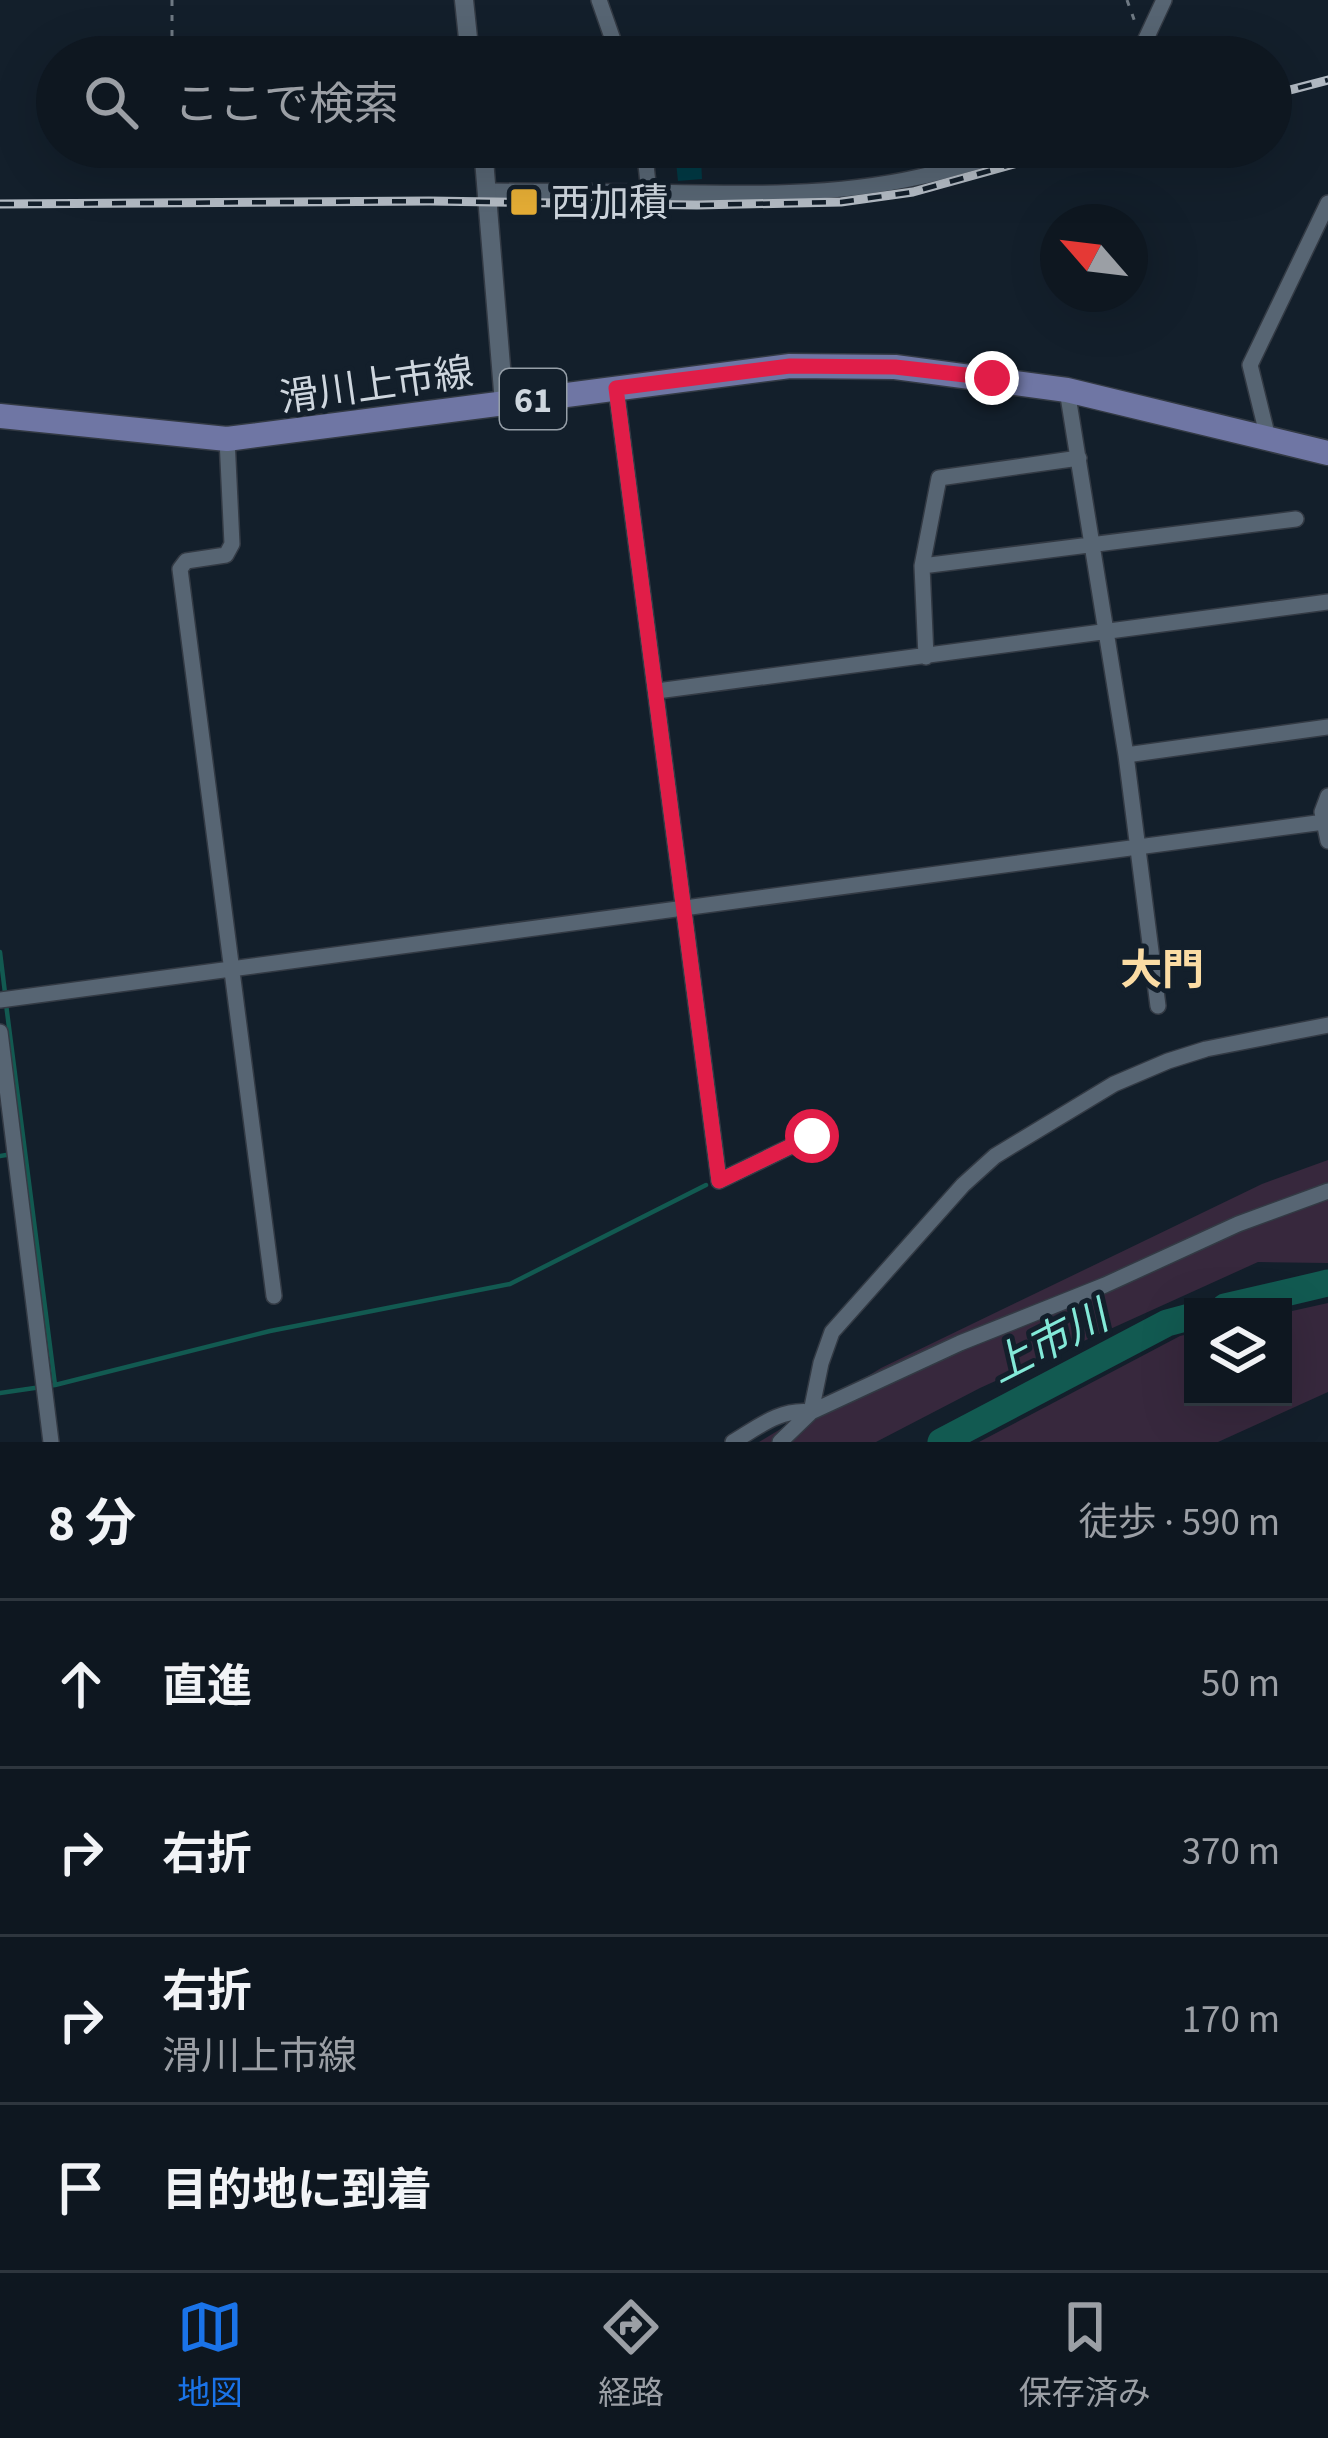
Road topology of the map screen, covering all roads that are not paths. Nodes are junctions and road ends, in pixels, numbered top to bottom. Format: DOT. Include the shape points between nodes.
graph roads {
  1 [pos="464,0"];
  2 [pos="599,0"];
  3 [pos="1164,0"];
  4 [pos="468,36"];
  5 [pos="612,36"];
  6 [pos="1151,36"];
  7 [pos="486,168"];
  8 [pos="646,168"];
  9 [pos="951,168"];
  10 [pos="489,191"];
  11 [pos="649,193"];
  12 [pos="1328,203"];
  13 [pos="616,388"];
  14 [pos="1067,390"];
  15 [pos="505,403"];
  16 [pos="0,416"];
  17 [pos="1268,438"];
  18 [pos="227,439"];
  19 [pos="1328,453"];
  20 [pos="1079,458"];
  21 [pos="1296,519"];
  22 [pos="1094,542"];
  23 [pos="922,566"];
  24 [pos="1328,602"];
  25 [pos="1107,634"];
  26 [pos="926,657"];
  27 [pos="657,691"];
  28 [pos="1328,727"];
  29 [pos="1126,755"];
  30 [pos="1328,796"];
  31 [pos="1324,822"];
  32 [pos="1328,841"];
  33 [pos="1137,847"];
  34 [pos="684,906"];
  35 [pos="232,967"];
  36 [pos="0,1000"];
  37 [pos="1158,1006"];
  38 [pos="1328,1025"];
  39 [pos="0,1032"];
  40 [pos="812,1136"];
  41 [pos="1328,1191"];
  42 [pos="274,1296"];
  43 [pos="811,1412"];
  44 [pos="51,1442"];
  45 [pos="733,1442"];
  46 [pos="780,1442"];
  1 -- 4 [label="street"];
  2 -- 5 [label="street"];
  3 -- 6 [label="street"];
  7 -- 10 [label="street"];
  8 -- 11 [label="street"];
  9 -- 11 [label="street" via="860,187"];
  10 -- 11 [label="street"];
  10 -- 15 [label="street"];
  12 -- 17 [label="street" via="1250,364"];
  13 -- 14 [label="main road, 滑川上市線 / 61" via="822,366 939,371"];
  13 -- 15 [label="main road, 滑川上市線 / 61"];
  13 -- 27 [label="street"];
  14 -- 17 [label="main road, 滑川上市線 / 61"];
  14 -- 20 [label="street"];
  15 -- 18 [label="main road, 滑川上市線 / 61"];
  16 -- 18 [label="main road, 滑川上市線 / 61"];
  17 -- 19 [label="main road, 滑川上市線 / 61"];
  18 -- 35 [label="street" via="232,544 226,554 186,560 180,569"];
  20 -- 22 [label="street"];
  20 -- 23 [label="street" via="939,478"];
  21 -- 22 [label="street"];
  22 -- 23 [label="street"];
  22 -- 25 [label="street"];
  23 -- 26 [label="street"];
  24 -- 25 [label="street"];
  25 -- 26 [label="street"];
  25 -- 29 [label="street"];
  26 -- 27 [label="street"];
  27 -- 34 [label="street"];
  28 -- 29 [label="street"];
  29 -- 33 [label="street"];
  30 -- 31 [label="street"];
  31 -- 32 [label="street"];
  31 -- 33 [label="street"];
  33 -- 34 [label="street"];
  33 -- 37 [label="street"];
  34 -- 35 [label="street"];
  34 -- 40 [label="street" via="719,1181"];
  35 -- 36 [label="street"];
  35 -- 42 [label="street"];
  38 -- 43 [label="street" via="1168,1061 994,1156 832,1333"];
  39 -- 44 [label="street"];
  41 -- 43 [label="street"];
  43 -- 45 [label="street" via="775,1417"];
  43 -- 46 [label="street"];
}
